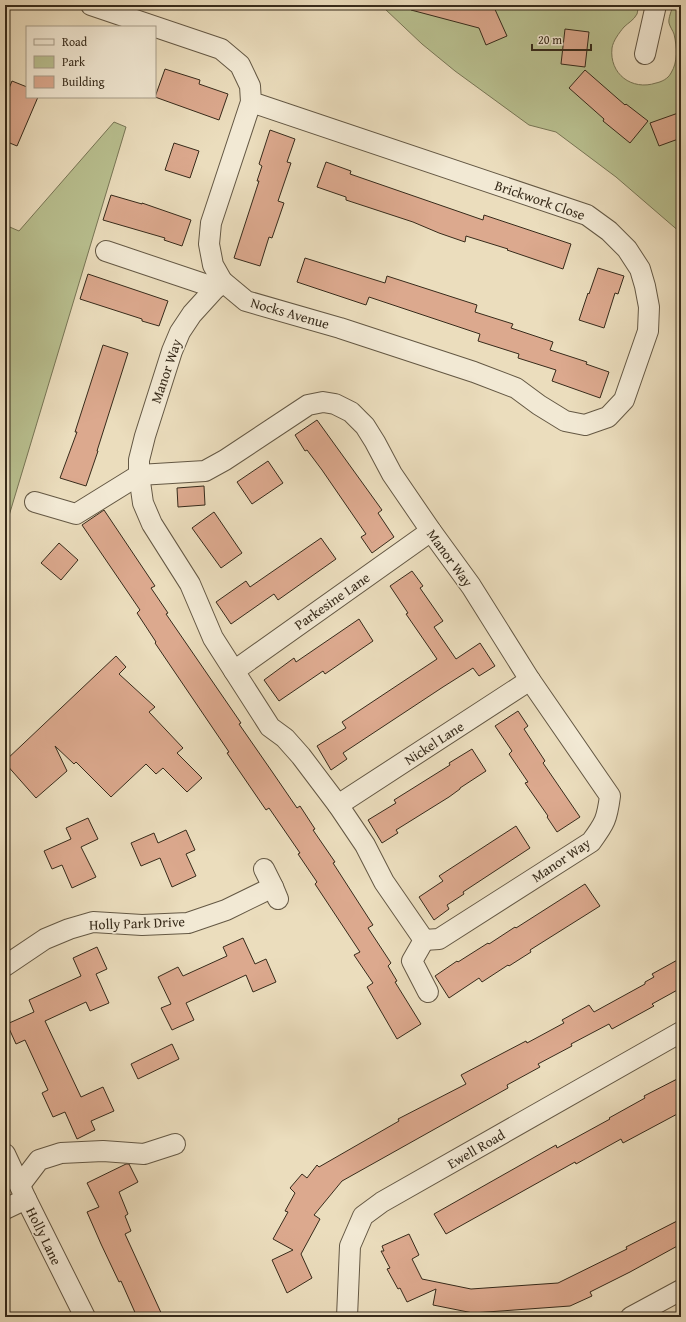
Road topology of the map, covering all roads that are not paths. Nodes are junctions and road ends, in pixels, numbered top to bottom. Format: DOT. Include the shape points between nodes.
graph roads {
  1 [pos="91,5"];
  2 [pos="656,5"];
  3 [pos="153,26"];
  4 [pos="156,27"];
  5 [pos="645,54"];
  6 [pos="251,102"];
  7 [pos="106,251"];
  8 [pos="219,284"];
  9 [pos="565,422"];
  10 [pos="139,475"];
  11 [pos="35,502"];
  12 [pos="431,531"];
  13 [pos="234,671"];
  14 [pos="530,680"];
  15 [pos="338,805"];
  16 [pos="264,870"];
  17 [pos="424,940"];
  18 [pos="5,966"];
  19 [pos="428,992"];
  20 [pos="681,1032"];
  21 [pos="174,1144"];
  22 [pos="5,1154"];
  23 [pos="23,1192"];
  24 [pos="5,1209"];
  25 [pos="681,1290"];
  26 [pos="635,1316"];
  27 [pos="85,1317"];
  28 [pos="347,1317"];
  1 -- 3 [label="street, Nocks Avenue"];
  2 -- 5 [label="street"];
  4 -- 6 [label="street, Nocks Avenue" via="221,49 240,65 250,86"];
  6 -- 8 [label="street, Nocks Avenue" via="211,223 209,244"];
  6 -- 9 [label="street, Brickwork Close" via="587,215 609,231 627,249 640,269 649,307 648,331 624,400 608,417 585,425"];
  7 -- 8 [label="street"];
  8 -- 9 [label="street, Nocks Avenue" via="246,301 340,328 516,388"];
  8 -- 10 [label="street, Manor Way" via="192,314 172,351 145,436 139,460"];
  10 -- 11 [label="street" via="76,514"];
  10 -- 12 [label="street, Manor Way" via="205,471 308,405 323,402 335,404 351,412 365,426 392,474"];
  10 -- 13 [label="street, Manor Way" via="144,503 152,524 190,584 212,638"];
  12 -- 13 [label="street, Parkesine Lane"];
  12 -- 14 [label="street, Manor Way" via="471,586"];
  13 -- 15 [label="street, Manor Way" via="270,727 285,738 301,756"];
  14 -- 15 [label="street, Nickel Lane"];
  14 -- 17 [label="street, Manor Way" via="610,796 604,825 591,842 439,939"];
  15 -- 17 [label="street, Manor Way" via="384,882"];
  16 -- 18 [label="street, Holly Park Drive" via="276,893 188,923 142,925 93,922 45,939"];
  17 -- 19 [label="street" via="412,961"];
  20 -- 28 [label="street, Ewell Road" via="382,1202 363,1216 350,1246"];
  21 -- 23 [label="street" via="144,1154 103,1151 61,1153 39,1160"];
  22 -- 23 [label="street, Holly Lane"];
  23 -- 24 [label="street"];
  23 -- 27 [label="street, Holly Lane"];
  25 -- 26 [label="street"];
}
